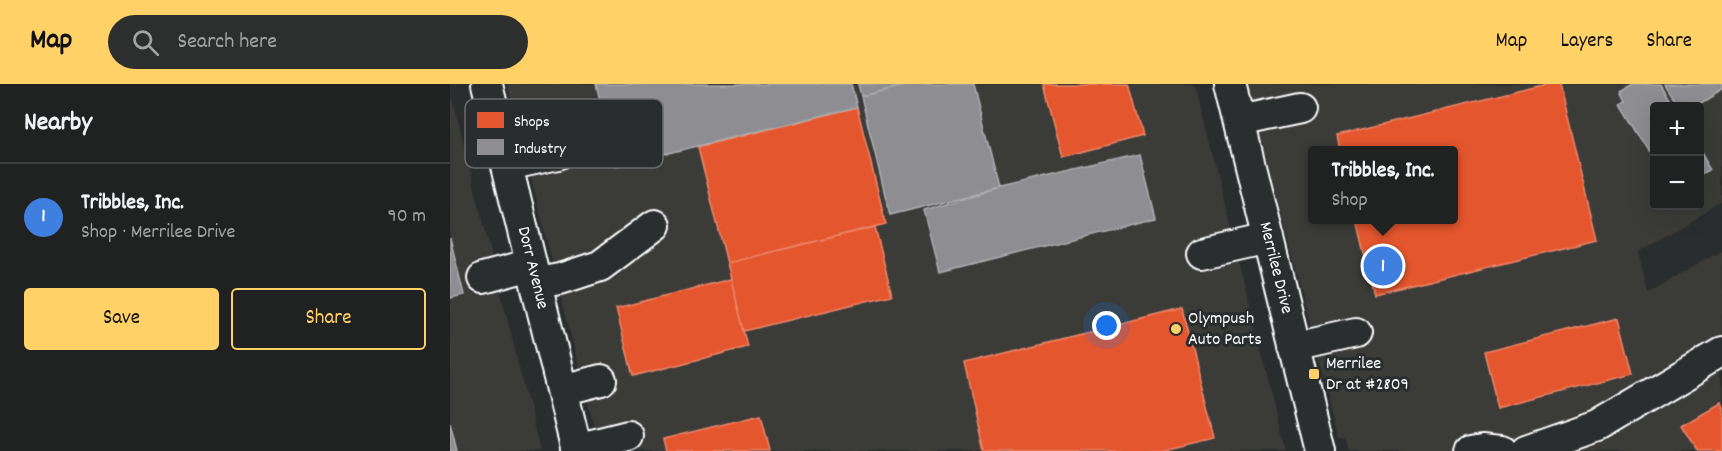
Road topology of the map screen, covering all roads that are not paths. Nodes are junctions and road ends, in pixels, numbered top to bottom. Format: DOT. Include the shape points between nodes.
graph roads {
  1 [pos="487,84"];
  2 [pos="1230,84"];
  3 [pos="491,99"];
  4 [pos="1300,108"];
  5 [pos="1239,121"];
  6 [pos="508,168"];
  7 [pos="656,225"];
  8 [pos="1268,237"];
  9 [pos="1202,253"];
  10 [pos="533,274"];
  11 [pos="483,278"];
  12 [pos="1356,333"];
  13 [pos="1294,347"];
  14 [pos="1722,352"];
  15 [pos="601,380"];
  16 [pos="562,390"];
  17 [pos="628,436"];
  18 [pos="576,450"];
  19 [pos="1320,451"];
  20 [pos="1472,451"];
  21 [pos="1502,451"];
  22 [pos="1526,451"];
  1 -- 3 [label="street, Dorr Avenue"];
  2 -- 5 [label="street, Merrilee Drive"];
  4 -- 5 [label="street"];
  5 -- 8 [label="street, Merrilee Drive"];
  6 -- 10 [label="street, Dorr Avenue"];
  7 -- 10 [label="street" via="600,266 560,279"];
  8 -- 9 [label="street"];
  8 -- 13 [label="street, Merrilee Drive"];
  10 -- 11 [label="street"];
  10 -- 16 [label="street, Dorr Avenue"];
  12 -- 13 [label="street"];
  13 -- 19 [label="street, Merrilee Drive"];
  14 -- 22 [label="street" via="1597,426"];
  15 -- 16 [label="street"];
  16 -- 18 [label="street, Dorr Avenue"];
  17 -- 18 [label="street"];
  20 -- 21 [label="street"];
}
